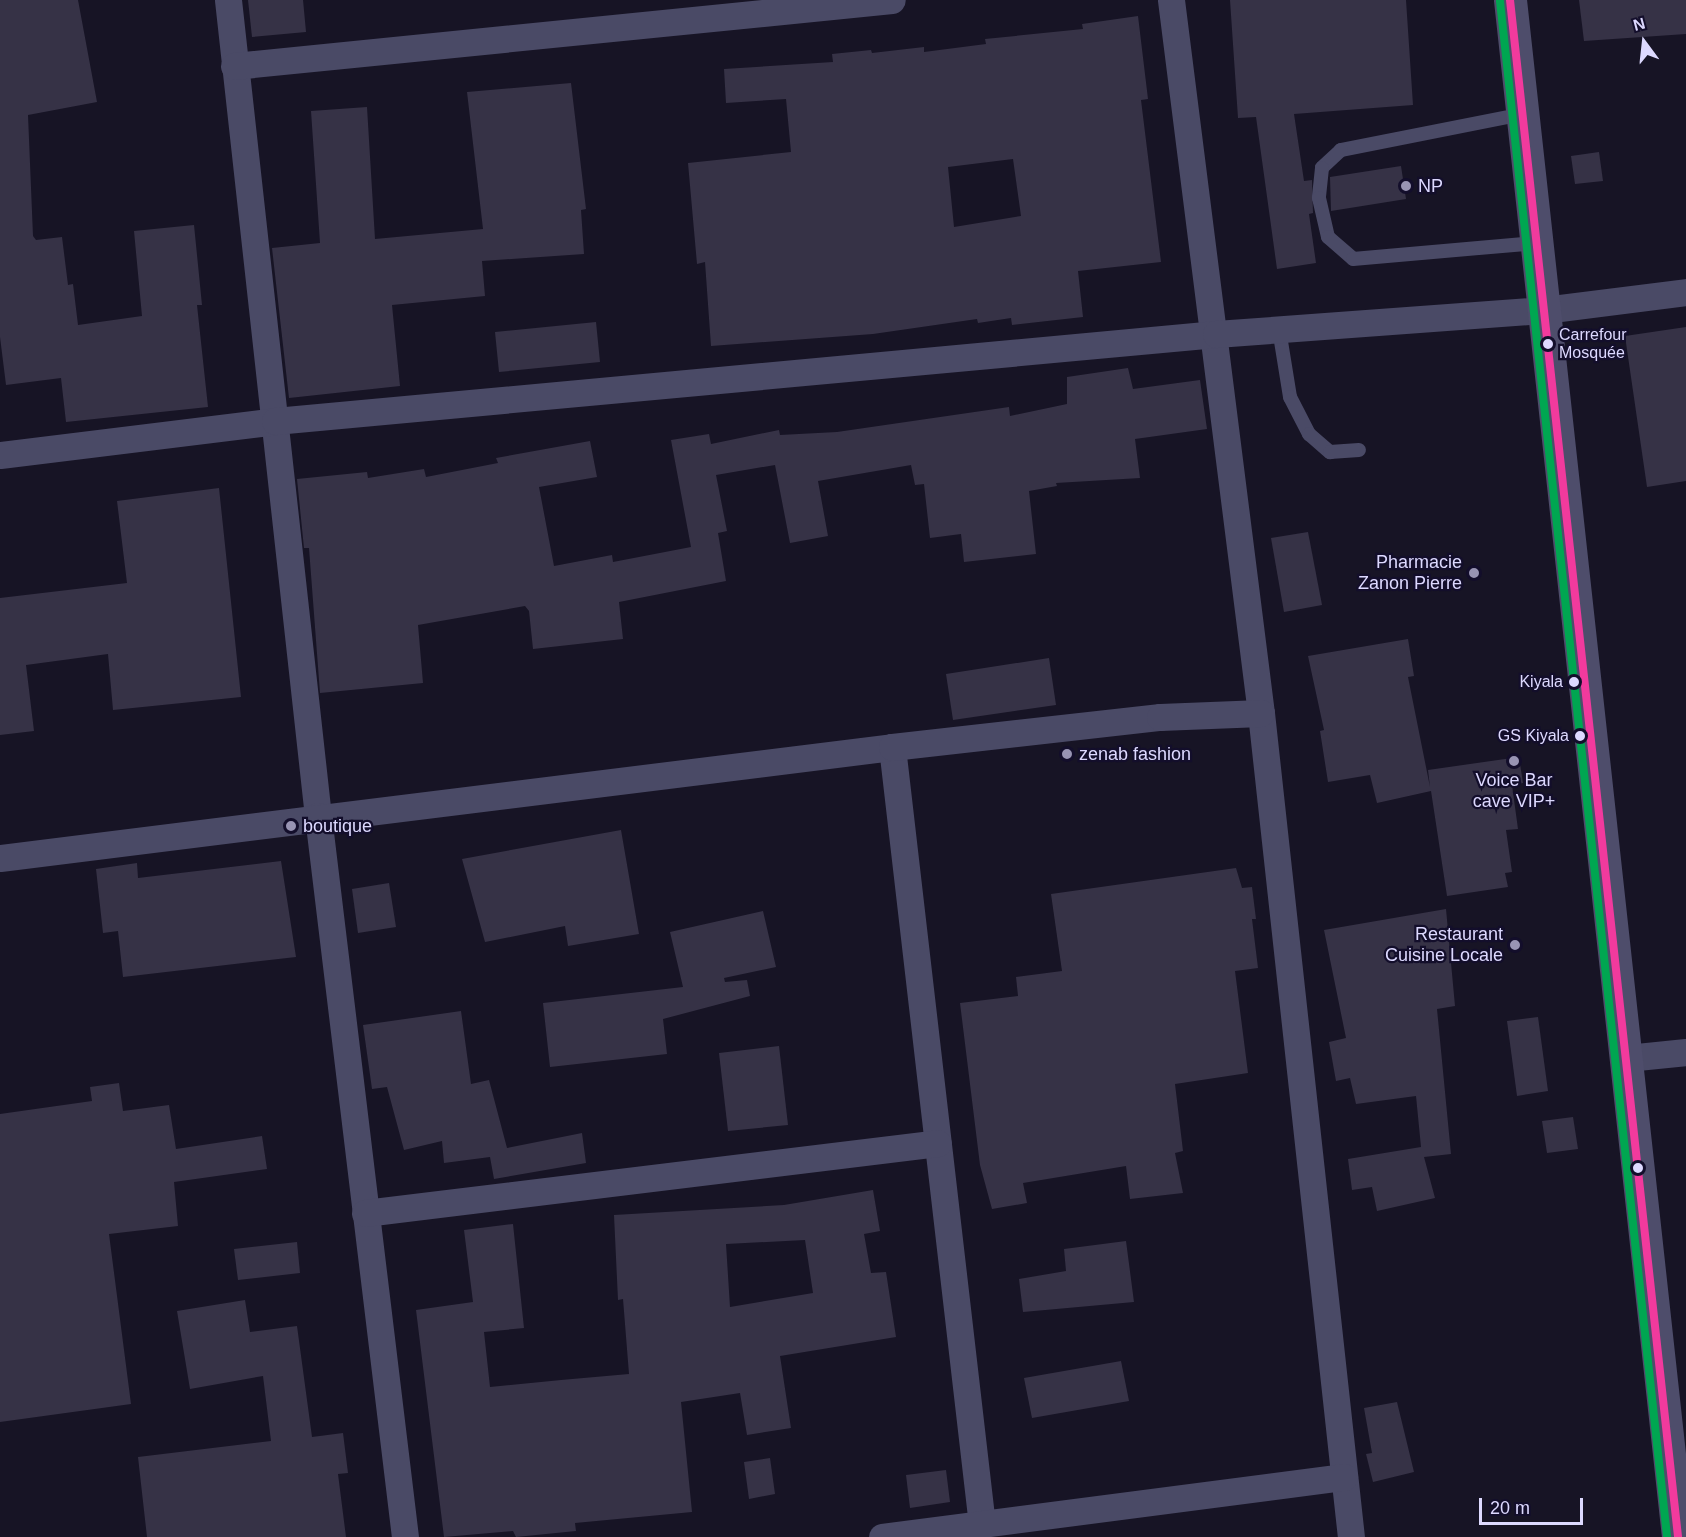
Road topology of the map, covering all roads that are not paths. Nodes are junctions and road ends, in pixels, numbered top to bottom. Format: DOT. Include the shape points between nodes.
graph roads {
  1 [pos="228,0"];
  2 [pos="892,0"];
  3 [pos="1171,0"];
  4 [pos="1510,0"];
  5 [pos="234,66"];
  6 [pos="1523,114"];
  7 [pos="1536,243"];
  8 [pos="1686,292"];
  9 [pos="1544,310"];
  10 [pos="1280,329"];
  11 [pos="1216,334"];
  12 [pos="275,421"];
  13 [pos="1359,450"];
  14 [pos="0,455"];
  15 [pos="1261,713"];
  16 [pos="892,747"];
  17 [pos="318,816"];
  18 [pos="0,858"];
  19 [pos="1686,1052"];
  20 [pos="1627,1058"];
  21 [pos="938,1143"];
  22 [pos="365,1213"];
  23 [pos="1677,1449"];
  24 [pos="1344,1477"];
  25 [pos="982,1525"];
  26 [pos="405,1537"];
  27 [pos="882,1537"];
  28 [pos="1351,1537"];
  29 [pos="1678,1537"];
  1 -- 5 [label="street"];
  2 -- 5 [label="street"];
  3 -- 11 [label="street"];
  4 -- 6 [label="main road"];
  5 -- 12 [label="street"];
  6 -- 7 [label="main road"];
  6 -- 7 [label="lane" via="1341,150 1322,168 1318,198 1328,237 1353,259"];
  7 -- 9 [label="main road"];
  8 -- 9 [label="street"];
  9 -- 10 [label="street"];
  9 -- 20 [label="main road"];
  10 -- 11 [label="street"];
  10 -- 13 [label="lane" via="1290,397 1309,434 1329,452"];
  11 -- 12 [label="street"];
  11 -- 15 [label="street"];
  12 -- 14 [label="street"];
  12 -- 17 [label="street"];
  15 -- 16 [label="street" via="1160,717"];
  15 -- 24 [label="street"];
  16 -- 17 [label="street"];
  16 -- 21 [label="street"];
  17 -- 18 [label="street"];
  17 -- 22 [label="street"];
  19 -- 20 [label="street"];
  20 -- 23 [label="main road"];
  21 -- 22 [label="street"];
  21 -- 25 [label="street"];
  22 -- 26 [label="street"];
  23 -- 29 [label="main road"];
  24 -- 25 [label="street"];
  24 -- 28 [label="street"];
  25 -- 27 [label="street"];
}
